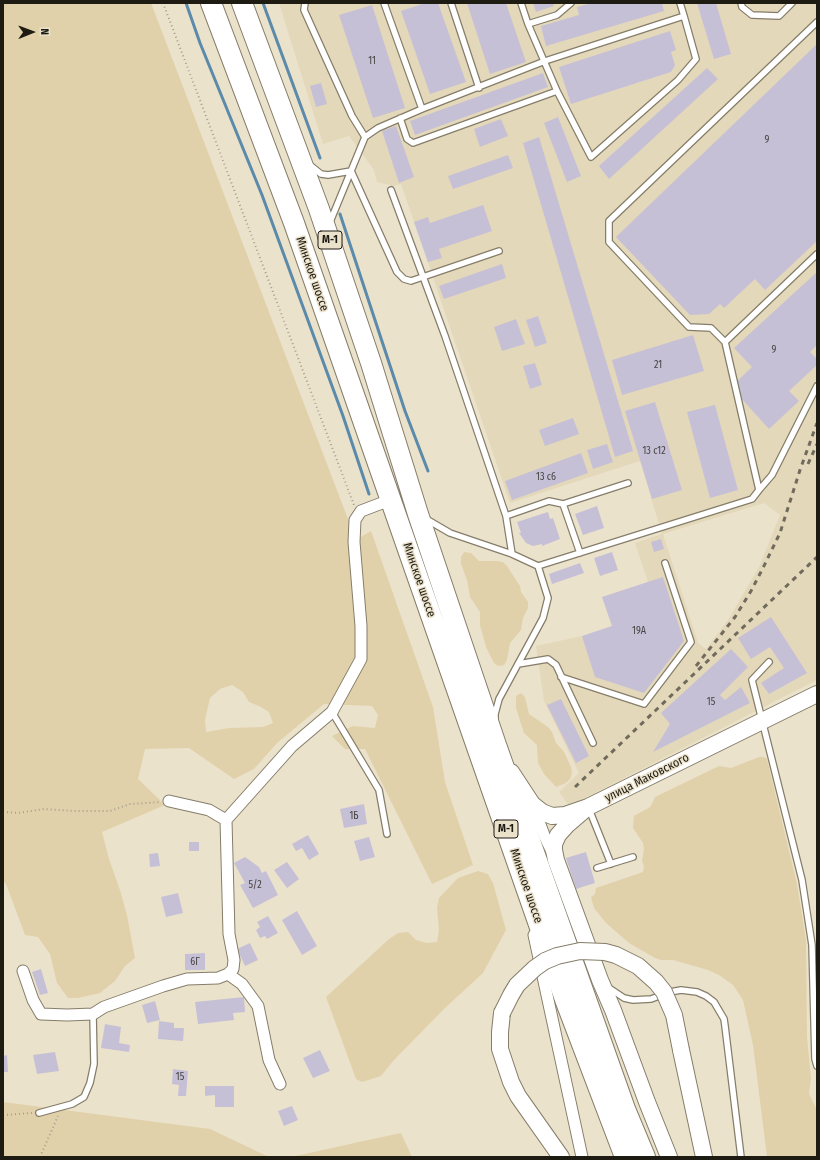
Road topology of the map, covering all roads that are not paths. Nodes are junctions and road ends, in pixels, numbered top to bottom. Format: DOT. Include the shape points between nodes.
graph roads {
  1 [pos="211,3"];
  2 [pos="242,3"];
  3 [pos="305,3"];
  4 [pos="384,3"];
  5 [pos="451,3"];
  6 [pos="521,3"];
  7 [pos="571,3"];
  8 [pos="680,3"];
  9 [pos="740,3"];
  10 [pos="792,3"];
  11 [pos="684,16"];
  12 [pos="817,22"];
  13 [pos="528,24"];
  14 [pos="545,61"];
  15 [pos="479,88"];
  16 [pos="557,90"];
  17 [pos="422,109"];
  18 [pos="400,118"];
  19 [pos="365,137"];
  20 [pos="300,153"];
  21 [pos="351,171"];
  22 [pos="391,190"];
  23 [pos="327,230"];
  24 [pos="499,251"];
  25 [pos="817,254"];
  26 [pos="422,277"];
  27 [pos="725,342"];
  28 [pos="817,386"];
  29 [pos="628,483"];
  30 [pos="760,490"];
  31 [pos="390,500"];
  32 [pos="564,504"];
  33 [pos="418,514"];
  34 [pos="506,516"];
  35 [pos="580,553"];
  36 [pos="512,554"];
  37 [pos="665,563"];
  38 [pos="538,566"];
  39 [pos="768,662"];
  40 [pos="518,664"];
  41 [pos="561,677"];
  42 [pos="817,694"];
  43 [pos="332,712"];
  44 [pos="763,720"];
  45 [pos="593,742"];
  46 [pos="497,748"];
  47 [pos="168,801"];
  48 [pos="532,804"];
  49 [pos="588,807"];
  50 [pos="226,820"];
  51 [pos="387,834"];
  52 [pos="511,842"];
  53 [pos="633,857"];
  54 [pos="556,860"];
  55 [pos="611,864"];
  56 [pos="597,868"];
  57 [pos="23,971"];
  58 [pos="228,974"];
  59 [pos="600,980"];
  60 [pos="93,1014"];
  61 [pos="817,1066"];
  62 [pos="280,1084"];
  63 [pos="40,1113"];
  64 [pos="561,1157"];
  65 [pos="582,1157"];
  66 [pos="625,1157"];
  67 [pos="645,1157"];
  68 [pos="669,1157"];
  69 [pos="704,1157"];
  70 [pos="741,1157"];
  1 -- 31 [label="highway, Минское шоссе / М-1" via="294,223"];
  2 -- 20 [label="highway, Минское шоссе / М-1"];
  3 -- 19 [label="lane" via="304,10 352,116"];
  4 -- 17 [label="lane"];
  5 -- 15 [label="lane"];
  6 -- 13 [label="lane"];
  7 -- 13 [label="lane" via="557,15"];
  8 -- 11 [label="lane"];
  9 -- 10 [label="lane" via="752,15 779,16"];
  11 -- 14 [label="lane"];
  11 -- 16 [label="lane" via="696,59 678,80 591,157"];
  12 -- 27 [label="lane" via="609,221 608,242 689,326 711,328"];
  13 -- 14 [label="lane"];
  14 -- 15 [label="lane"];
  14 -- 16 [label="lane"];
  15 -- 17 [label="lane"];
  16 -- 18 [label="lane" via="413,142 407,139"];
  17 -- 18 [label="lane"];
  18 -- 19 [label="lane" via="381,126"];
  19 -- 21 [label="lane"];
  20 -- 21 [label="lane" via="320,174"];
  20 -- 23 [label="highway, Минское шоссе / М-1"];
  21 -- 23 [label="lane"];
  21 -- 26 [label="lane" via="397,272 404,279 411,281"];
  22 -- 26 [label="lane"];
  23 -- 33 [label="highway, Минское шоссе / М-1"];
  24 -- 26 [label="lane"];
  25 -- 27 [label="lane"];
  26 -- 34 [label="lane" via="445,336"];
  27 -- 30 [label="lane"];
  28 -- 30 [label="lane" via="772,475"];
  29 -- 32 [label="lane"];
  30 -- 35 [label="lane" via="752,499"];
  31 -- 43 [label="street" via="361,511 354,520 361,659"];
  31 -- 52 [label="highway, Минское шоссе / М-1"];
  32 -- 34 [label="lane" via="549,502"];
  32 -- 35 [label="lane"];
  33 -- 36 [label="lane" via="450,533"];
  33 -- 46 [label="highway, Минское шоссе / М-1"];
  34 -- 36 [label="lane"];
  35 -- 38 [label="lane"];
  36 -- 38 [label="lane"];
  37 -- 41 [label="lane" via="691,642 644,704"];
  38 -- 40 [label="lane" via="548,598 543,618"];
  39 -- 44 [label="lane" via="752,680"];
  40 -- 41 [label="lane" via="548,659 556,665"];
  40 -- 46 [label="lane" via="499,699 495,714"];
  41 -- 45 [label="lane"];
  42 -- 44 [label="main road, улица Маковского"];
  43 -- 50 [label="street" via="292,746"];
  43 -- 51 [label="lane" via="379,790"];
  44 -- 49 [label="main road, улица Маковского"];
  44 -- 61 [label="lane" via="802,880 812,945"];
  46 -- 48 [label="main road, улица Маковского"];
  46 -- 67 [label="highway, Минское шоссе / М-1" via="620,1094"];
  47 -- 50 [label="street" via="209,810"];
  48 -- 49 [label="main road, улица Маковского" via="552,816 564,816"];
  48 -- 54 [label="street"];
  49 -- 54 [label="main road" via="558,835 554,844"];
  49 -- 55 [label="lane"];
  50 -- 58 [label="street" via="229,934 234,960 233,969"];
  52 -- 65 [label="street"];
  52 -- 66 [label="highway, Минское шоссе / М-1" via="566,1002"];
  53 -- 55 [label="lane"];
  54 -- 59 [label="main road"];
  55 -- 56 [label="lane"];
  57 -- 60 [label="street" via="33,1000 42,1014"];
  58 -- 60 [label="street" via="218,978 188,979 163,986 104,1007"];
  58 -- 62 [label="street" via="242,984 258,1006 269,1060"];
  59 -- 68 [label="main road"];
  59 -- 70 [label="lane" via="613,992 633,1000 650,999 681,990 697,992 714,1002 724,1018"];
  60 -- 63 [label="lane" via="94,1064 84,1097 62,1108"];
  64 -- 69 [label="main road, bridge" via="511,1082 500,1049 500,1032 502,1013 511,995 526,976 545,961 580,951 605,952 638,966 656,982 669,1003 674,1015"];
}
